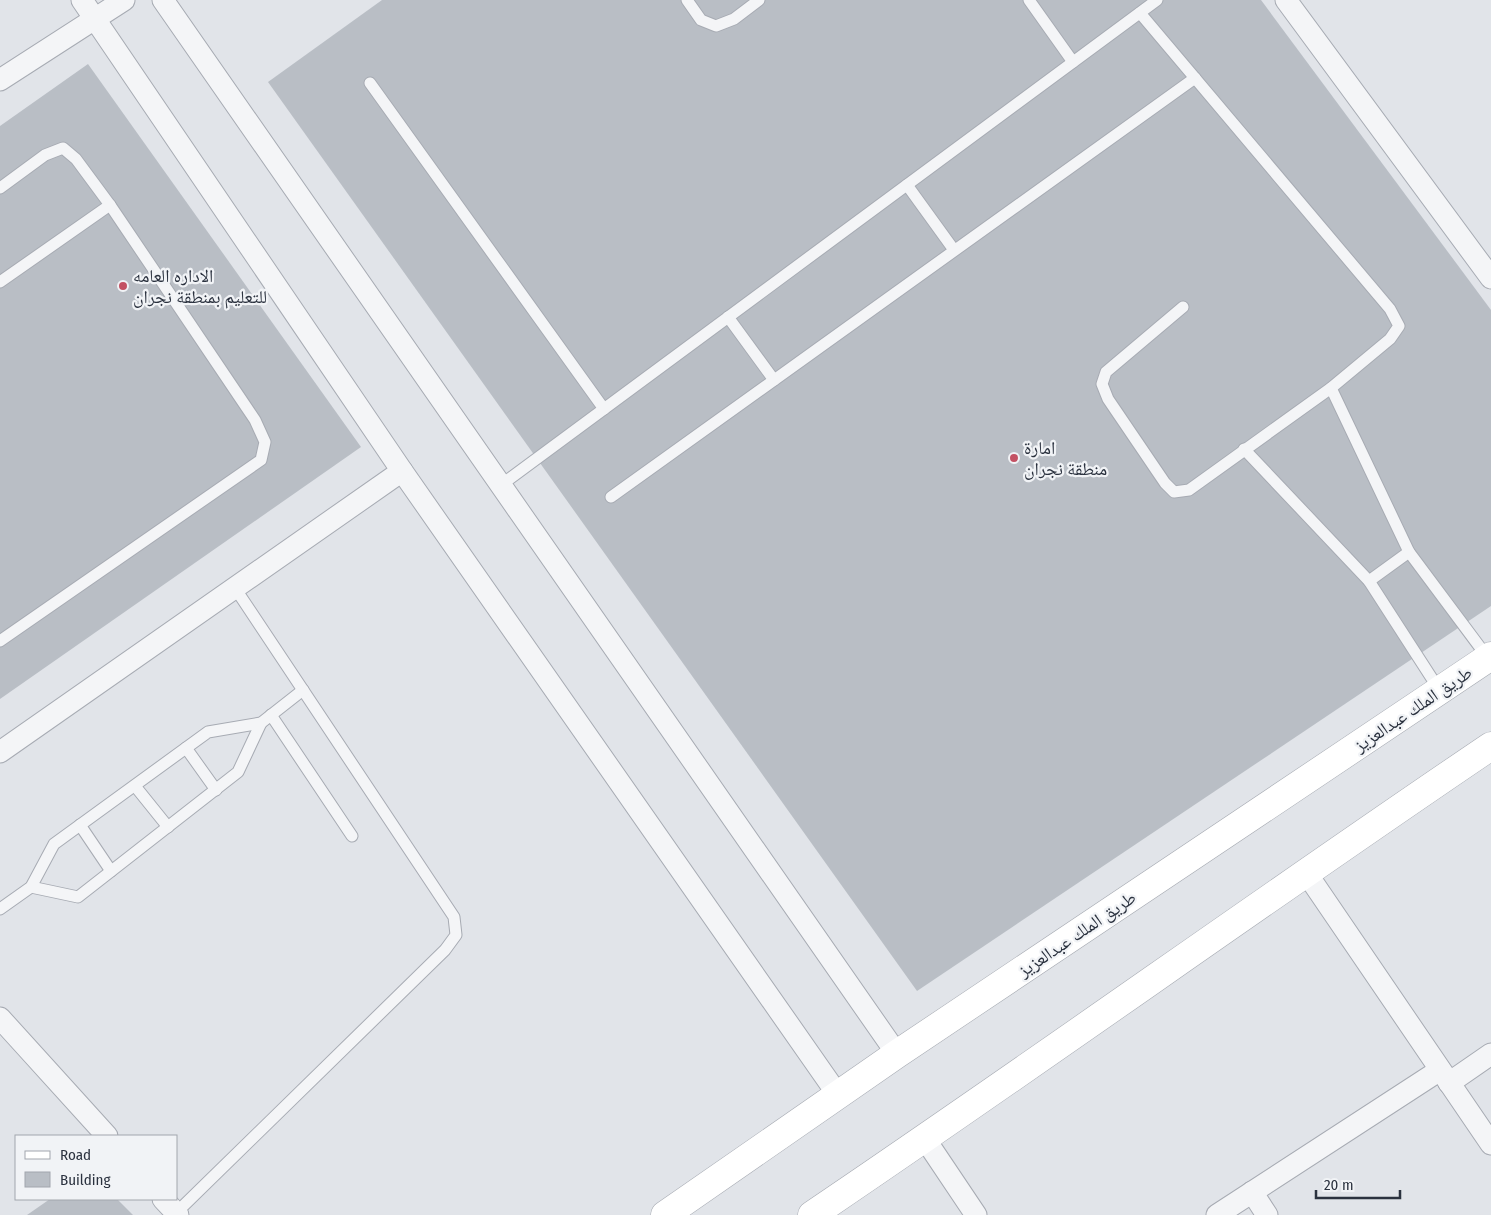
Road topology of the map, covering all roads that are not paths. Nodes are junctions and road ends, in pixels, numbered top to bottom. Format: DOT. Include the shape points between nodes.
graph roads {
  1 [pos="82,0"];
  2 [pos="124,0"];
  3 [pos="163,0"];
  4 [pos="687,0"];
  5 [pos="759,0"];
  6 [pos="1029,0"];
  7 [pos="1157,0"];
  8 [pos="1286,0"];
  9 [pos="1140,13"];
  10 [pos="94,18"];
  11 [pos="1073,62"];
  12 [pos="1195,78"];
  13 [pos="0,80"];
  14 [pos="370,83"];
  15 [pos="907,185"];
  16 [pos="0,188"];
  17 [pos="110,205"];
  18 [pos="954,250"];
  19 [pos="1491,278"];
  20 [pos="0,282"];
  21 [pos="1182,307"];
  22 [pos="728,317"];
  23 [pos="774,380"];
  24 [pos="1331,388"];
  25 [pos="604,409"];
  26 [pos="1244,448"];
  27 [pos="402,471"];
  28 [pos="500,485"];
  29 [pos="611,497"];
  30 [pos="1409,552"];
  31 [pos="1369,581"];
  32 [pos="235,588"];
  33 [pos="0,641"];
  34 [pos="1490,657"];
  35 [pos="304,690"];
  36 [pos="1440,691"];
  37 [pos="271,715"];
  38 [pos="261,723"];
  39 [pos="1491,746"];
  40 [pos="186,748"];
  41 [pos="0,752"];
  42 [pos="134,786"];
  43 [pos="216,790"];
  44 [pos="80,825"];
  45 [pos="168,827"];
  46 [pos="352,836"];
  47 [pos="112,871"];
  48 [pos="1306,871"];
  49 [pos="31,887"];
  50 [pos="0,909"];
  51 [pos="0,1018"];
  52 [pos="897,1054"];
  53 [pos="1491,1054"];
  54 [pos="1445,1076"];
  55 [pos="838,1095"];
  56 [pos="106,1135"];
  57 [pos="925,1139"];
  58 [pos="1491,1144"];
  59 [pos="1252,1192"];
  60 [pos="173,1209"];
  61 [pos="665,1215"];
  62 [pos="812,1215"];
  63 [pos="976,1215"];
  64 [pos="1218,1215"];
  65 [pos="1267,1215"];
  1 -- 10 [label="street"];
  2 -- 10 [label="street"];
  3 -- 28 [label="street"];
  4 -- 5 [label="lane" via="701,20 716,26 734,19"];
  6 -- 11 [label="lane"];
  7 -- 9 [label="lane"];
  8 -- 19 [label="street"];
  9 -- 11 [label="lane"];
  9 -- 12 [label="lane"];
  10 -- 13 [label="street"];
  10 -- 27 [label="street"];
  11 -- 15 [label="lane"];
  12 -- 18 [label="lane"];
  12 -- 24 [label="lane" via="1390,309 1398,326 1390,339"];
  14 -- 25 [label="lane"];
  15 -- 18 [label="lane"];
  15 -- 22 [label="lane"];
  16 -- 17 [label="lane" via="46,155 62,148 76,159"];
  17 -- 20 [label="lane"];
  17 -- 33 [label="lane" via="255,420 266,442 261,460"];
  18 -- 23 [label="lane"];
  21 -- 26 [label="lane" via="1106,372 1102,384 1108,399 1174,492 1189,490"];
  22 -- 23 [label="lane"];
  22 -- 25 [label="lane"];
  23 -- 29 [label="lane"];
  24 -- 26 [label="lane"];
  24 -- 30 [label="lane"];
  25 -- 28 [label="lane"];
  26 -- 31 [label="lane"];
  27 -- 32 [label="street"];
  27 -- 55 [label="street"];
  28 -- 52 [label="street"];
  30 -- 31 [label="lane"];
  30 -- 34 [label="lane"];
  31 -- 36 [label="lane"];
  32 -- 35 [label="lane"];
  32 -- 41 [label="street"];
  34 -- 36 [label="main road, طريق الملك عبدالعزيز"];
  35 -- 37 [label="lane"];
  35 -- 60 [label="lane" via="454,917 456,934 445,950"];
  36 -- 52 [label="main road, طريق الملك عبدالعزيز"];
  37 -- 38 [label="lane"];
  37 -- 46 [label="lane"];
  38 -- 40 [label="lane" via="208,732"];
  38 -- 43 [label="lane" via="238,772"];
  39 -- 48 [label="main road"];
  40 -- 42 [label="lane"];
  40 -- 43 [label="lane"];
  42 -- 44 [label="lane"];
  42 -- 45 [label="lane"];
  43 -- 45 [label="lane"];
  44 -- 47 [label="lane"];
  44 -- 49 [label="lane" via="54,844"];
  45 -- 47 [label="lane"];
  47 -- 49 [label="lane" via="78,897"];
  48 -- 54 [label="street"];
  48 -- 57 [label="main road"];
  49 -- 50 [label="lane"];
  51 -- 56 [label="street"];
  52 -- 55 [label="main road, طريق الملك عبدالعزيز"];
  53 -- 54 [label="street"];
  54 -- 58 [label="street"];
  54 -- 59 [label="street"];
  55 -- 61 [label="main road, طريق الملك عبدالعزيز"];
  57 -- 62 [label="main road"];
  57 -- 63 [label="street"];
  59 -- 64 [label="street"];
  59 -- 65 [label="street"];
}
